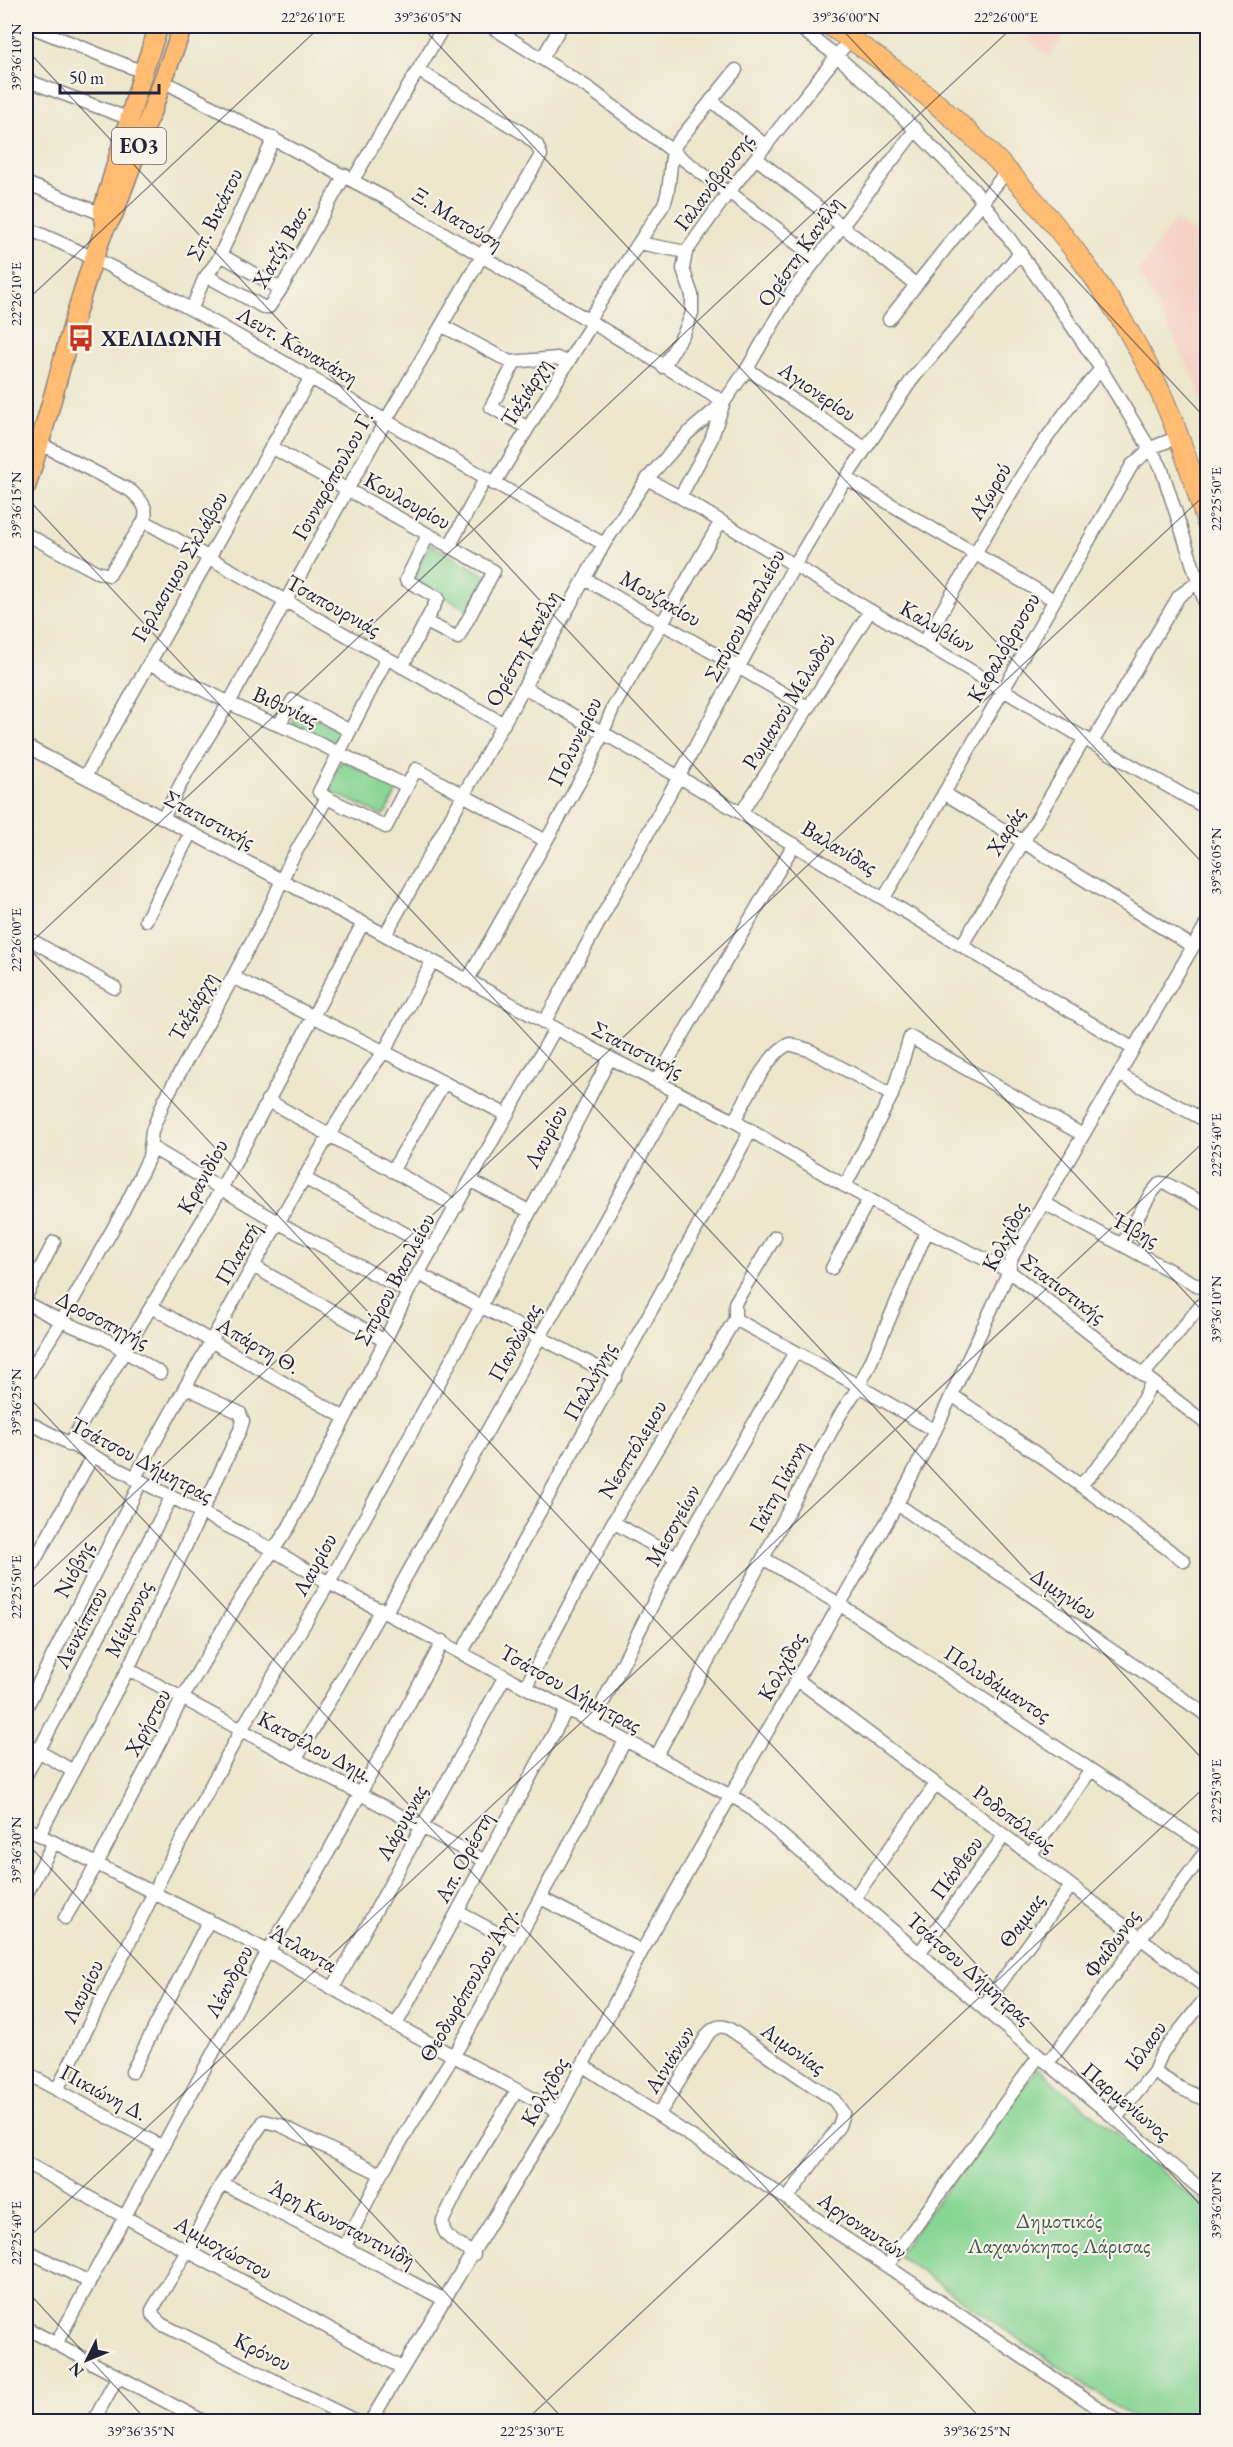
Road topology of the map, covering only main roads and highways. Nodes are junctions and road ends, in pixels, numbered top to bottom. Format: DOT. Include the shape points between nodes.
graph roads {
  1 [pos="159,26"];
  2 [pos="183,26"];
  3 [pos="830,26"];
  4 [pos="844,32"];
  5 [pos="104,222"];
  6 [pos="26,487"];
  7 [pos="1208,526"];
  1 -- 5 [label="main road, ΕΟ3" via="142,72"];
  2 -- 5 [label="main road, ΕΟ3" via="114,213"];
  3 -- 4 [label="highway"];
  4 -- 7 [label="highway" via="936,105 1006,171 1057,227 1097,282 1157,385"];
  5 -- 6 [label="main road, ΕΟ3"];
}
